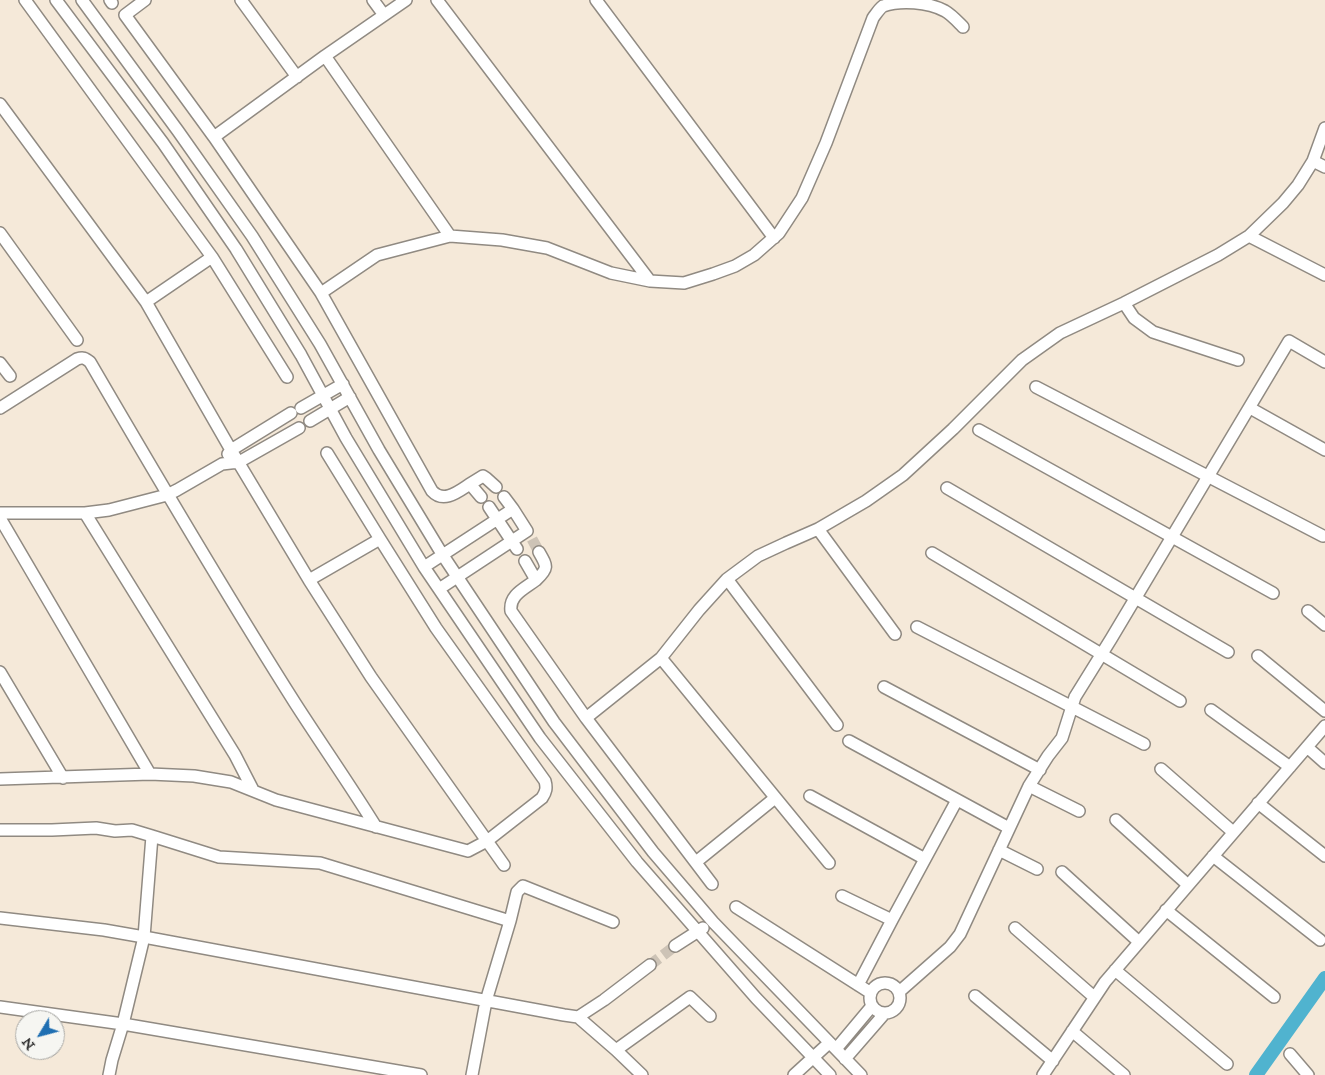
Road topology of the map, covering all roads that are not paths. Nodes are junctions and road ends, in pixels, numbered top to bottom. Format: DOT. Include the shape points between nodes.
graph roads {
  1 [pos="25,0"];
  2 [pos="56,0"];
  3 [pos="82,0"];
  4 [pos="146,0"];
  5 [pos="241,0"];
  6 [pos="373,0"];
  7 [pos="406,0"];
  8 [pos="437,0"];
  9 [pos="596,0"];
  10 [pos="384,15"];
  11 [pos="963,27"];
  12 [pos="116,47"];
  13 [pos="325,56"];
  14 [pos="100,60"];
  15 [pos="297,77"];
  16 [pos="0,104"];
  17 [pos="1325,128"];
  18 [pos="214,137"];
  19 [pos="1313,161"];
  20 [pos="1325,167"];
  21 [pos="0,233"];
  22 [pos="252,236"];
  23 [pos="450,236"];
  24 [pos="1249,236"];
  25 [pos="774,238"];
  26 [pos="236,249"];
  27 [pos="212,257"];
  28 [pos="1325,275"];
  29 [pos="650,281"];
  30 [pos="321,293"];
  31 [pos="146,302"];
  32 [pos="1124,303"];
  33 [pos="77,340"];
  34 [pos="1238,360"];
  35 [pos="1325,362"];
  36 [pos="0,363"];
  37 [pos="10,376"];
  38 [pos="287,377"];
  39 [pos="343,384"];
  40 [pos="1036,387"];
  41 [pos="322,395"];
  42 [pos="350,397"];
  43 [pos="0,408"];
  44 [pos="1250,408"];
  45 [pos="330,409"];
  46 [pos="292,413"];
  47 [pos="310,421"];
  48 [pos="979,430"];
  49 [pos="231,450"];
  50 [pos="1325,450"];
  51 [pos="327,453"];
  52 [pos="239,462"];
  53 [pos="222,464"];
  54 [pos="1208,476"];
  55 [pos="470,484"];
  56 [pos="496,487"];
  57 [pos="947,488"];
  58 [pos="167,495"];
  59 [pos="482,497"];
  60 [pos="504,497"];
  61 [pos="489,507"];
  62 [pos="513,509"];
  63 [pos="0,513"];
  64 [pos="85,513"];
  65 [pos="0,518"];
  66 [pos="497,519"];
  67 [pos="818,529"];
  68 [pos="1323,536"];
  69 [pos="1172,537"];
  70 [pos="380,539"];
  71 [pos="515,545"];
  72 [pos="539,552"];
  73 [pos="932,553"];
  74 [pos="442,554"];
  75 [pos="525,561"];
  76 [pos="424,567"];
  77 [pos="458,578"];
  78 [pos="728,579"];
  79 [pos="309,580"];
  80 [pos="536,580"];
  81 [pos="440,589"];
  82 [pos="1273,593"];
  83 [pos="1136,598"];
  84 [pos="1308,611"];
  85 [pos="1325,625"];
  86 [pos="918,627"];
  87 [pos="894,634"];
  88 [pos="1228,652"];
  89 [pos="1101,654"];
  90 [pos="1258,656"];
  91 [pos="661,658"];
  92 [pos="0,672"];
  93 [pos="884,686"];
  94 [pos="1180,701"];
  95 [pos="1072,707"];
  96 [pos="1211,710"];
  97 [pos="1325,711"];
  98 [pos="586,718"];
  99 [pos="837,725"];
  100 [pos="1325,726"];
  101 [pos="849,741"];
  102 [pos="1144,744"];
  103 [pos="1307,747"];
  104 [pos="1325,763"];
  105 [pos="1290,767"];
  106 [pos="1161,769"];
  107 [pos="1040,770"];
  108 [pos="150,774"];
  109 [pos="64,778"];
  110 [pos="0,779"];
  111 [pos="1029,786"];
  112 [pos="253,790"];
  113 [pos="810,796"];
  114 [pos="776,798"];
  115 [pos="957,800"];
  116 [pos="1258,803"];
  117 [pos="1080,811"];
  118 [pos="1116,820"];
  119 [pos="376,827"];
  120 [pos="1009,828"];
  121 [pos="0,830"];
  122 [pos="1234,832"];
  123 [pos="152,836"];
  124 [pos="487,841"];
  125 [pos="999,850"];
  126 [pos="1213,856"];
  127 [pos="1325,856"];
  128 [pos="925,859"];
  129 [pos="696,862"];
  130 [pos="829,863"];
  131 [pos="504,865"];
  132 [pos="1037,869"];
  133 [pos="1062,872"];
  134 [pos="712,884"];
  135 [pos="1188,885"];
  136 [pos="842,896"];
  137 [pos="736,907"];
  138 [pos="1166,910"];
  139 [pos="0,918"];
  140 [pos="892,920"];
  141 [pos="510,921"];
  142 [pos="613,922"];
  143 [pos="713,922"];
  144 [pos="1015,928"];
  145 [pos="698,931"];
  146 [pos="144,936"];
  147 [pos="1320,940"];
  148 [pos="1139,942"];
  149 [pos="675,946"];
  150 [pos="650,964"];
  151 [pos="1115,970"];
  152 [pos="858,985"];
  153 [pos="899,992"];
  154 [pos="871,993"];
  155 [pos="975,996"];
  156 [pos="1094,997"];
  157 [pos="1274,997"];
  158 [pos="486,1001"];
  159 [pos="872,1006"];
  160 [pos="0,1007"];
  161 [pos="885,1014"];
  162 [pos="710,1016"];
  163 [pos="578,1017"];
  164 [pos="123,1024"];
  165 [pos="1072,1030"];
  166 [pos="616,1050"];
  167 [pos="838,1052"];
  168 [pos="1290,1054"];
  169 [pos="812,1057"];
  170 [pos="1053,1060"];
  171 [pos="1227,1064"];
  172 [pos="827,1074"];
  173 [pos="109,1075"];
  174 [pos="421,1075"];
  175 [pos="472,1075"];
  176 [pos="642,1075"];
  177 [pos="794,1075"];
  178 [pos="861,1075"];
  179 [pos="1043,1075"];
  180 [pos="1124,1075"];
  181 [pos="1308,1075"];
  1 -- 27 [label="street"];
  2 -- 14 [label="street"];
  3 -- 12 [label="street"];
  4 -- 18 [label="street" via="125,15"];
  5 -- 15 [label="street"];
  6 -- 10 [label="street"];
  7 -- 10 [label="street"];
  8 -- 29 [label="street"];
  9 -- 25 [label="street"];
  10 -- 13 [label="street"];
  11 -- 25 [label="street" via="947,12 931,5 911,0 882,6 873,18 802,198"];
  12 -- 14 [label="street"];
  12 -- 22 [label="street"];
  13 -- 15 [label="street"];
  13 -- 23 [label="street"];
  14 -- 26 [label="street" via="163,143"];
  15 -- 18 [label="street"];
  16 -- 31 [label="street"];
  17 -- 19 [label="street"];
  18 -- 30 [label="street"];
  19 -- 20 [label="street"];
  19 -- 24 [label="street" via="1283,203"];
  21 -- 33 [label="street"];
  22 -- 26 [label="street"];
  22 -- 39 [label="street"];
  23 -- 29 [label="street" via="547,248 611,273"];
  23 -- 30 [label="street" via="377,255"];
  24 -- 28 [label="street"];
  24 -- 32 [label="street"];
  25 -- 29 [label="street" via="754,255 714,274 684,283"];
  26 -- 41 [label="street"];
  27 -- 31 [label="street"];
  27 -- 38 [label="street"];
  30 -- 55 [label="street" via="432,491 437,496 450,496"];
  31 -- 49 [label="street"];
  32 -- 34 [label="street" via="1134,318 1153,332"];
  32 -- 67 [label="street" via="1060,333 1022,360 903,475"];
  35 -- 44 [label="street" via="1289,341"];
  36 -- 37 [label="street"];
  39 -- 41 [label="street"];
  39 -- 42 [label="street"];
  40 -- 54 [label="street"];
  41 -- 45 [label="street"];
  41 -- 46 [label="street"];
  42 -- 45 [label="street"];
  42 -- 74 [label="street"];
  43 -- 58 [label="street" via="77,359 86,358"];
  44 -- 50 [label="street"];
  44 -- 54 [label="street"];
  45 -- 47 [label="street"];
  45 -- 76 [label="street"];
  46 -- 49 [label="street"];
  46 -- 52 [label="street" via="295,430"];
  48 -- 69 [label="street"];
  49 -- 52 [label="street"];
  49 -- 53 [label="street"];
  51 -- 70 [label="street"];
  52 -- 53 [label="street"];
  52 -- 79 [label="street"];
  53 -- 58 [label="street"];
  54 -- 68 [label="street"];
  54 -- 69 [label="street"];
  55 -- 56 [label="street" via="483,476"];
  55 -- 59 [label="street"];
  57 -- 83 [label="street"];
  58 -- 64 [label="street" via="124,507"];
  58 -- 119 [label="street" via="296,705"];
  60 -- 62 [label="street"];
  61 -- 66 [label="street"];
  62 -- 66 [label="street"];
  62 -- 71 [label="street" via="530,535"];
  63 -- 64 [label="street"];
  64 -- 112 [label="street" via="235,754"];
  65 -- 108 [label="street"];
  66 -- 71 [label="street"];
  66 -- 74 [label="street"];
  67 -- 78 [label="street" via="758,556"];
  67 -- 87 [label="street"];
  69 -- 82 [label="street"];
  69 -- 83 [label="street"];
  70 -- 79 [label="street"];
  70 -- 124 [label="street" via="436,628 545,781 546,793 542,798"];
  71 -- 77 [label="street"];
  72 -- 80 [label="street" via="546,569"];
  73 -- 89 [label="street"];
  74 -- 76 [label="street"];
  74 -- 77 [label="street"];
  75 -- 80 [label="street"];
  76 -- 81 [label="street"];
  77 -- 81 [label="street"];
  77 -- 143 [label="street" via="554,722 653,852"];
  78 -- 91 [label="street"];
  78 -- 99 [label="street"];
  79 -- 124 [label="street" via="371,677"];
  80 -- 98 [label="street" via="515,596 510,604 511,611"];
  81 -- 145 [label="street" via="540,738 637,862"];
  83 -- 88 [label="street"];
  83 -- 89 [label="street"];
  84 -- 85 [label="street"];
  86 -- 95 [label="street"];
  89 -- 94 [label="street"];
  89 -- 95 [label="street"];
  90 -- 97 [label="street"];
  91 -- 98 [label="street"];
  91 -- 114 [label="street"];
  92 -- 109 [label="street"];
  93 -- 107 [label="street"];
  95 -- 102 [label="street"];
  95 -- 107 [label="street" via="1062,738"];
  96 -- 105 [label="street"];
  98 -- 129 [label="street"];
  100 -- 103 [label="street"];
  101 -- 115 [label="street"];
  103 -- 104 [label="street"];
  103 -- 105 [label="street"];
  105 -- 116 [label="street"];
  106 -- 122 [label="street"];
  107 -- 111 [label="street"];
  108 -- 109 [label="street"];
  108 -- 112 [label="street" via="194,776 231,782"];
  109 -- 110 [label="street"];
  111 -- 117 [label="street"];
  111 -- 120 [label="street"];
  112 -- 119 [label="street" via="276,800"];
  113 -- 128 [label="street"];
  114 -- 129 [label="street"];
  114 -- 130 [label="street"];
  115 -- 120 [label="street"];
  115 -- 128 [label="street"];
  116 -- 122 [label="street"];
  116 -- 127 [label="street"];
  118 -- 135 [label="street"];
  119 -- 124 [label="street" via="468,851"];
  120 -- 125 [label="street"];
  121 -- 123 [label="street" via="96,828 115,832 132,830"];
  122 -- 126 [label="street"];
  123 -- 141 [label="street" via="220,857 320,863"];
  123 -- 146 [label="street"];
  124 -- 131 [label="street"];
  125 -- 132 [label="street"];
  125 -- 153 [label="street" via="960,934 950,948"];
  126 -- 135 [label="street"];
  126 -- 147 [label="street"];
  128 -- 140 [label="street"];
  129 -- 134 [label="street"];
  133 -- 148 [label="street"];
  135 -- 138 [label="street"];
  136 -- 140 [label="street"];
  137 -- 152 [label="street"];
  138 -- 148 [label="street"];
  138 -- 157 [label="street"];
  139 -- 146 [label="street"];
  140 -- 152 [label="street"];
  141 -- 142 [label="street" via="517,892 523,886"];
  141 -- 158 [label="street"];
  143 -- 145 [label="street"];
  143 -- 167 [label="street"];
  144 -- 156 [label="street"];
  145 -- 149 [label="street"];
  145 -- 169 [label="street"];
  146 -- 158 [label="street"];
  146 -- 164 [label="street"];
  148 -- 151 [label="street"];
  150 -- 163 [label="street"];
  151 -- 156 [label="street"];
  151 -- 171 [label="street"];
  152 -- 154 [label="street"];
  153 -- 154 [label="street" via="892,985 882,983"];
  153 -- 161 [label="street" via="898,1007"];
  154 -- 159 [label="street"];
  155 -- 170 [label="street"];
  156 -- 165 [label="street"];
  158 -- 163 [label="street"];
  158 -- 175 [label="street"];
  159 -- 161 [label="street"];
  159 -- 167 [label="street"];
  160 -- 164 [label="street"];
  161 -- 167 [label="street"];
  162 -- 166 [label="street" via="690,997"];
  163 -- 166 [label="street"];
  164 -- 173 [label="street"];
  164 -- 174 [label="street"];
  165 -- 170 [label="street"];
  165 -- 180 [label="street"];
  166 -- 176 [label="street"];
  167 -- 169 [label="street"];
  167 -- 172 [label="street"];
  167 -- 178 [label="street"];
  168 -- 181 [label="street"];
  169 -- 172 [label="street"];
  169 -- 177 [label="street"];
  170 -- 179 [label="street"];
}
